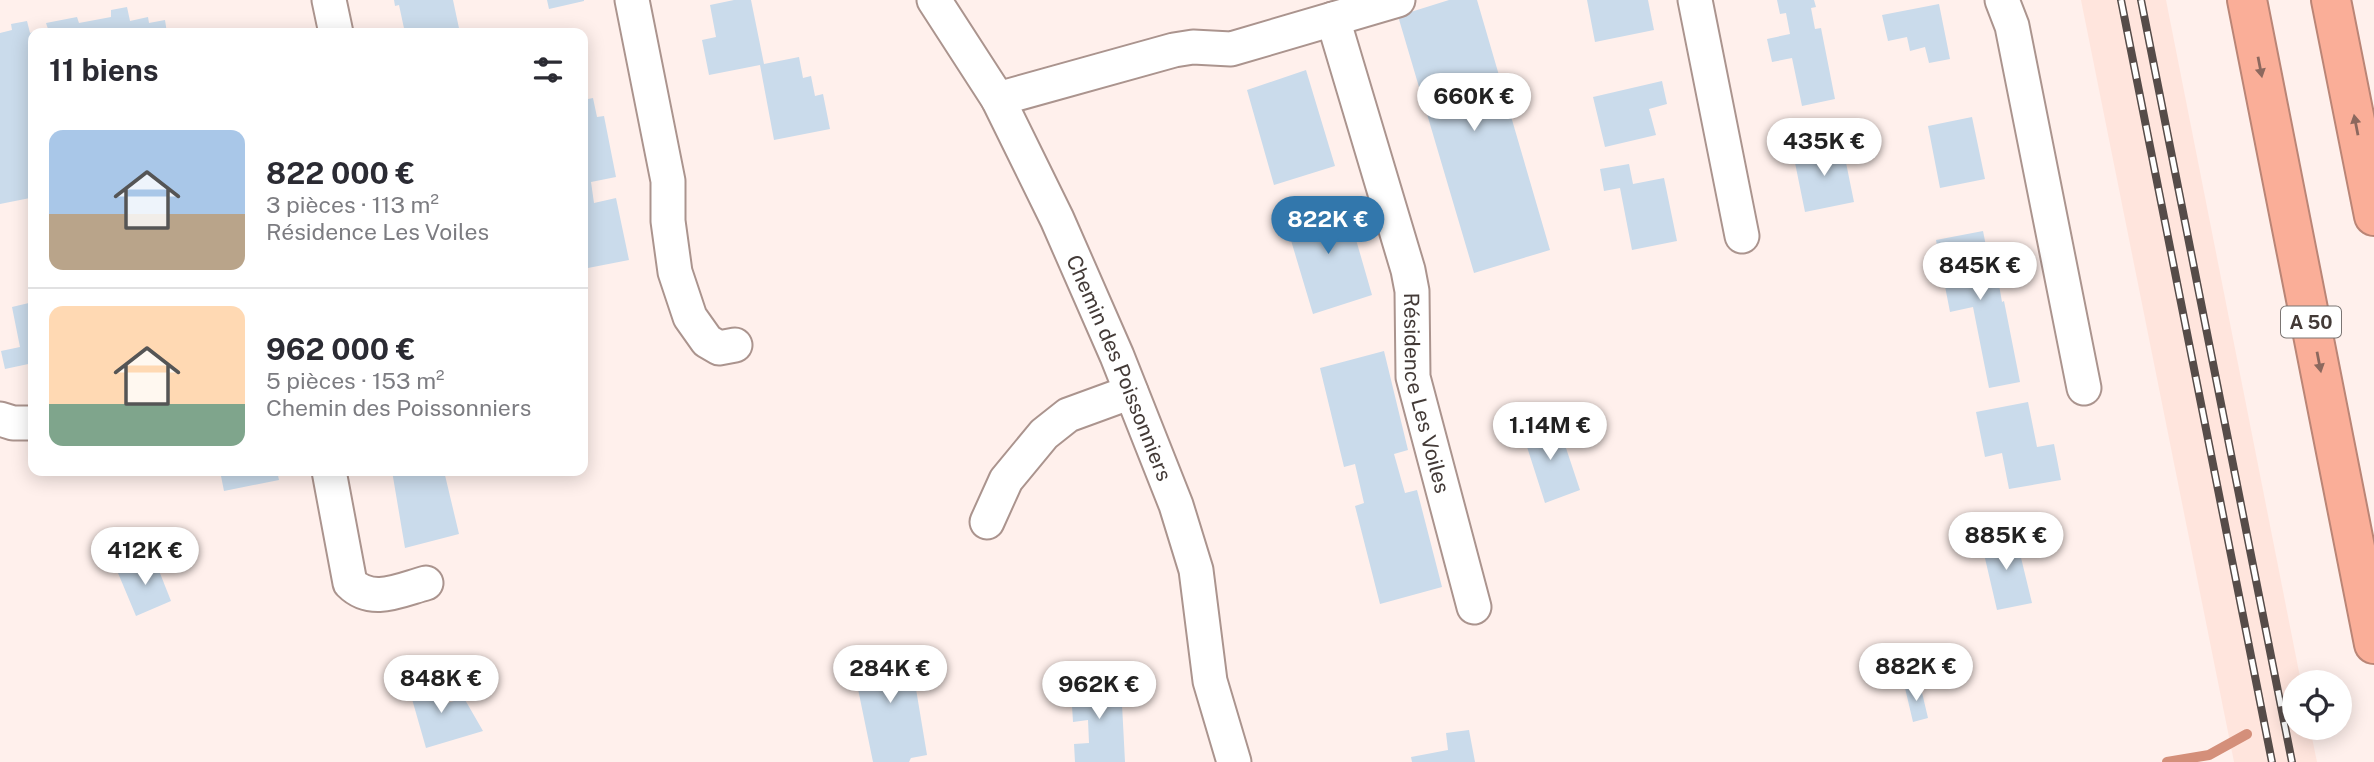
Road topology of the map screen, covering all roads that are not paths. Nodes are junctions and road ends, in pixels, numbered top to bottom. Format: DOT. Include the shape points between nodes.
graph roads {
  1 [pos="329,0"];
  2 [pos="632,0"];
  3 [pos="934,0"];
  4 [pos="1398,0"];
  5 [pos="1695,0"];
  6 [pos="2002,0"];
  7 [pos="2247,0"];
  8 [pos="2331,0"];
  9 [pos="1333,19"];
  10 [pos="335,28"];
  11 [pos="998,99"];
  12 [pos="2374,216"];
  13 [pos="1742,236"];
  14 [pos="735,345"];
  15 [pos="2084,388"];
  16 [pos="1131,392"];
  17 [pos="0,419"];
  18 [pos="28,423"];
  19 [pos="330,476"];
  20 [pos="987,522"];
  21 [pos="426,583"];
  22 [pos="1474,607"];
  23 [pos="2374,644"];
  24 [pos="1234,762"];
  1 -- 10 [label="street"];
  2 -- 14 [label="street" via="668,181 675,272 690,317 707,341 719,348"];
  3 -- 11 [label="street, Chemin des Poissonniers"];
  4 -- 9 [label="street"];
  5 -- 13 [label="street"];
  6 -- 15 [label="street" via="2012,26"];
  7 -- 23 [label="highway, A 50, one-way"];
  12 -- 8 [label="highway, one-way"];
  9 -- 11 [label="street" via="1231,49 1174,51"];
  9 -- 22 [label="street, Résidence Les Voiles" via="1408,270 1413,377"];
  11 -- 16 [label="street, Chemin des Poissonniers" via="1057,219"];
  16 -- 20 [label="street" via="1068,415 1044,434 1006,480"];
  16 -- 24 [label="street, Chemin des Poissonniers" via="1176,505 1196,570 1210,681"];
  17 -- 18 [label="street"];
  19 -- 21 [label="street" via="350,583 360,593 380,595"];
}
